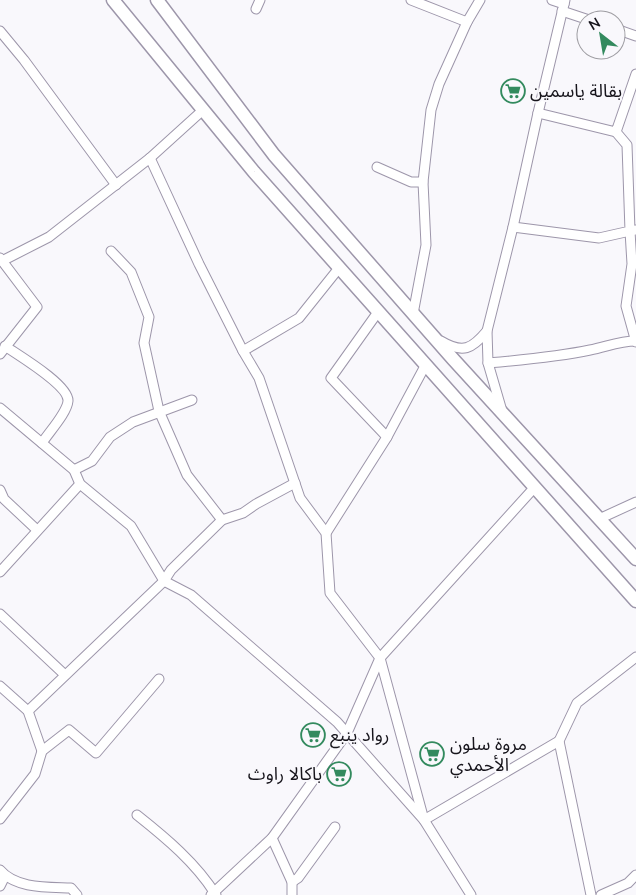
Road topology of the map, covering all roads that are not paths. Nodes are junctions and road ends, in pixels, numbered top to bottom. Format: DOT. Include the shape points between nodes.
graph roads {
  1 [pos="113,0"];
  2 [pos="157,0"];
  3 [pos="260,0"];
  4 [pos="411,0"];
  5 [pos="480,0"];
  6 [pos="552,0"];
  7 [pos="564,5"];
  8 [pos="256,9"];
  9 [pos="576,12"];
  10 [pos="467,22"];
  11 [pos="0,31"];
  12 [pos="636,74"];
  13 [pos="634,88"];
  14 [pos="203,110"];
  15 [pos="538,113"];
  16 [pos="616,132"];
  17 [pos="632,147"];
  18 [pos="150,158"];
  19 [pos="377,167"];
  20 [pos="423,182"];
  21 [pos="116,185"];
  22 [pos="513,227"];
  23 [pos="633,231"];
  24 [pos="111,251"];
  25 [pos="1,259"];
  26 [pos="339,268"];
  27 [pos="378,312"];
  28 [pos="413,314"];
  29 [pos="487,330"];
  30 [pos="433,336"];
  31 [pos="636,341"];
  32 [pos="3,350"];
  33 [pos="243,351"];
  34 [pos="488,362"];
  35 [pos="425,366"];
  36 [pos="192,400"];
  37 [pos="0,408"];
  38 [pos="159,411"];
  39 [pos="504,414"];
  40 [pos="387,437"];
  41 [pos="42,443"];
  42 [pos="74,470"];
  43 [pos="295,483"];
  44 [pos="80,484"];
  45 [pos="534,488"];
  46 [pos="0,490"];
  47 [pos="636,502"];
  48 [pos="599,519"];
  49 [pos="222,520"];
  50 [pos="37,530"];
  51 [pos="326,532"];
  52 [pos="636,559"];
  53 [pos="0,572"];
  54 [pos="164,581"];
  55 [pos="636,601"];
  56 [pos="0,614"];
  57 [pos="636,657"];
  58 [pos="380,658"];
  59 [pos="65,675"];
  60 [pos="159,679"];
  61 [pos="0,686"];
  62 [pos="28,711"];
  63 [pos="347,733"];
  64 [pos="559,741"];
  65 [pos="42,751"];
  66 [pos="137,815"];
  67 [pos="0,819"];
  68 [pos="424,820"];
  69 [pos="335,827"];
  70 [pos="272,838"];
  71 [pos="3,873"];
  72 [pos="636,876"];
  73 [pos="292,882"];
  74 [pos="0,886"];
  75 [pos="34,891"];
  76 [pos="214,894"];
  77 [pos="77,895"];
  78 [pos="292,895"];
  79 [pos="471,895"];
  80 [pos="592,895"];
  81 [pos="601,895"];
  1 -- 14 [label="street"];
  2 -- 28 [label="street" via="274,155"];
  3 -- 8 [label="street"];
  4 -- 10 [label="street"];
  5 -- 10 [label="street"];
  6 -- 7 [label="street"];
  7 -- 9 [label="street"];
  7 -- 15 [label="street"];
  10 -- 20 [label="street" via="436,93"];
  11 -- 21 [label="street"];
  12 -- 13 [label="street"];
  13 -- 16 [label="street"];
  14 -- 18 [label="street"];
  14 -- 26 [label="street"];
  15 -- 16 [label="street"];
  15 -- 22 [label="street"];
  16 -- 17 [label="street"];
  17 -- 23 [label="street"];
  18 -- 21 [label="street"];
  18 -- 33 [label="street"];
  19 -- 20 [label="street" via="411,182"];
  20 -- 28 [label="street" via="426,245"];
  21 -- 25 [label="street" via="49,237"];
  22 -- 23 [label="street" via="598,238"];
  22 -- 29 [label="street"];
  23 -- 31 [label="street" via="626,306"];
  24 -- 38 [label="street" via="131,272 149,317 144,344"];
  25 -- 32 [label="street" via="36,307"];
  26 -- 27 [label="street"];
  26 -- 33 [label="street" via="299,318"];
  27 -- 35 [label="street"];
  27 -- 40 [label="street" via="331,378"];
  28 -- 30 [label="street"];
  29 -- 30 [label="street" via="477,343 464,348 450,346"];
  29 -- 34 [label="street"];
  30 -- 39 [label="street"];
  31 -- 34 [label="street" via="542,358"];
  32 -- 41 [label="street" via="66,392 66,408"];
  33 -- 43 [label="street" via="259,378"];
  34 -- 39 [label="street"];
  35 -- 40 [label="street"];
  35 -- 45 [label="street"];
  36 -- 38 [label="street"];
  37 -- 41 [label="street"];
  38 -- 42 [label="street" via="110,437 92,461"];
  38 -- 49 [label="street" via="187,474"];
  39 -- 48 [label="street"];
  40 -- 51 [label="street"];
  41 -- 42 [label="street"];
  42 -- 44 [label="street"];
  43 -- 49 [label="street" via="243,513"];
  43 -- 51 [label="street" via="300,498"];
  44 -- 50 [label="street"];
  44 -- 54 [label="street" via="131,526"];
  45 -- 55 [label="street"];
  45 -- 58 [label="street"];
  46 -- 50 [label="street" via="4,499"];
  47 -- 48 [label="street"];
  48 -- 52 [label="street"];
  49 -- 54 [label="street" via="171,570"];
  50 -- 53 [label="street"];
  51 -- 58 [label="street" via="330,593"];
  54 -- 59 [label="street"];
  54 -- 63 [label="street" via="190,595"];
  56 -- 59 [label="street"];
  57 -- 64 [label="street" via="577,703"];
  58 -- 63 [label="street"];
  58 -- 68 [label="street"];
  59 -- 62 [label="street"];
  60 -- 65 [label="street" via="96,752 68,730"];
  61 -- 62 [label="street"];
  62 -- 65 [label="street"];
  63 -- 68 [label="street"];
  63 -- 70 [label="street"];
  64 -- 68 [label="street"];
  64 -- 80 [label="street"];
  65 -- 67 [label="street" via="35,774"];
  66 -- 76 [label="street" via="172,842"];
  68 -- 79 [label="street"];
  69 -- 73 [label="street"];
  70 -- 73 [label="street"];
  70 -- 76 [label="street"];
  71 -- 74 [label="street"];
  71 -- 75 [label="street"];
  72 -- 81 [label="street"];
  73 -- 78 [label="street"];
  75 -- 77 [label="street" via="71,888"];
}
